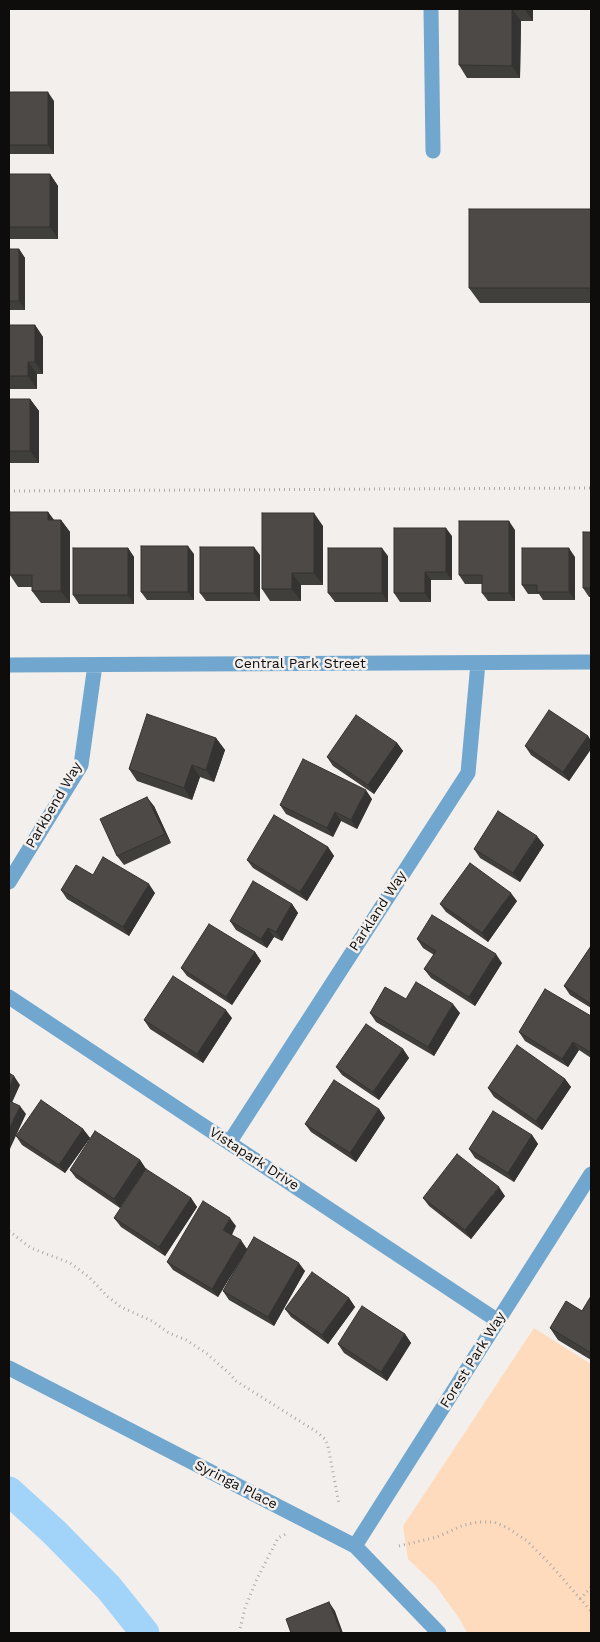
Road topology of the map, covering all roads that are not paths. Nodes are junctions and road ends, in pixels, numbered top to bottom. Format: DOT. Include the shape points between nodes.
graph roads {
  1 [pos="431,9"];
  2 [pos="433,151"];
  3 [pos="591,662"];
  4 [pos="478,663"];
  5 [pos="9,665"];
  6 [pos="95,665"];
  7 [pos="9,882"];
  8 [pos="9,997"];
  9 [pos="229,1143"];
  10 [pos="591,1174"];
  11 [pos="498,1321"];
  12 [pos="9,1368"];
  13 [pos="356,1546"];
  14 [pos="439,1633"];
  1 -- 2 [label="street"];
  3 -- 4 [label="street, Central Park Street"];
  4 -- 6 [label="street, Central Park Street"];
  4 -- 9 [label="street, Parkland Way" via="468,773"];
  5 -- 6 [label="street, Central Park Street"];
  6 -- 7 [label="street, Parkbend Way" via="81,765"];
  8 -- 9 [label="street, Vistapark Drive"];
  9 -- 11 [label="street, Vistapark Drive"];
  10 -- 11 [label="street, Forest Park Way"];
  11 -- 13 [label="street, Forest Park Way"];
  12 -- 13 [label="street, Syringa Place"];
  13 -- 14 [label="street, Syringa Place"];
}
